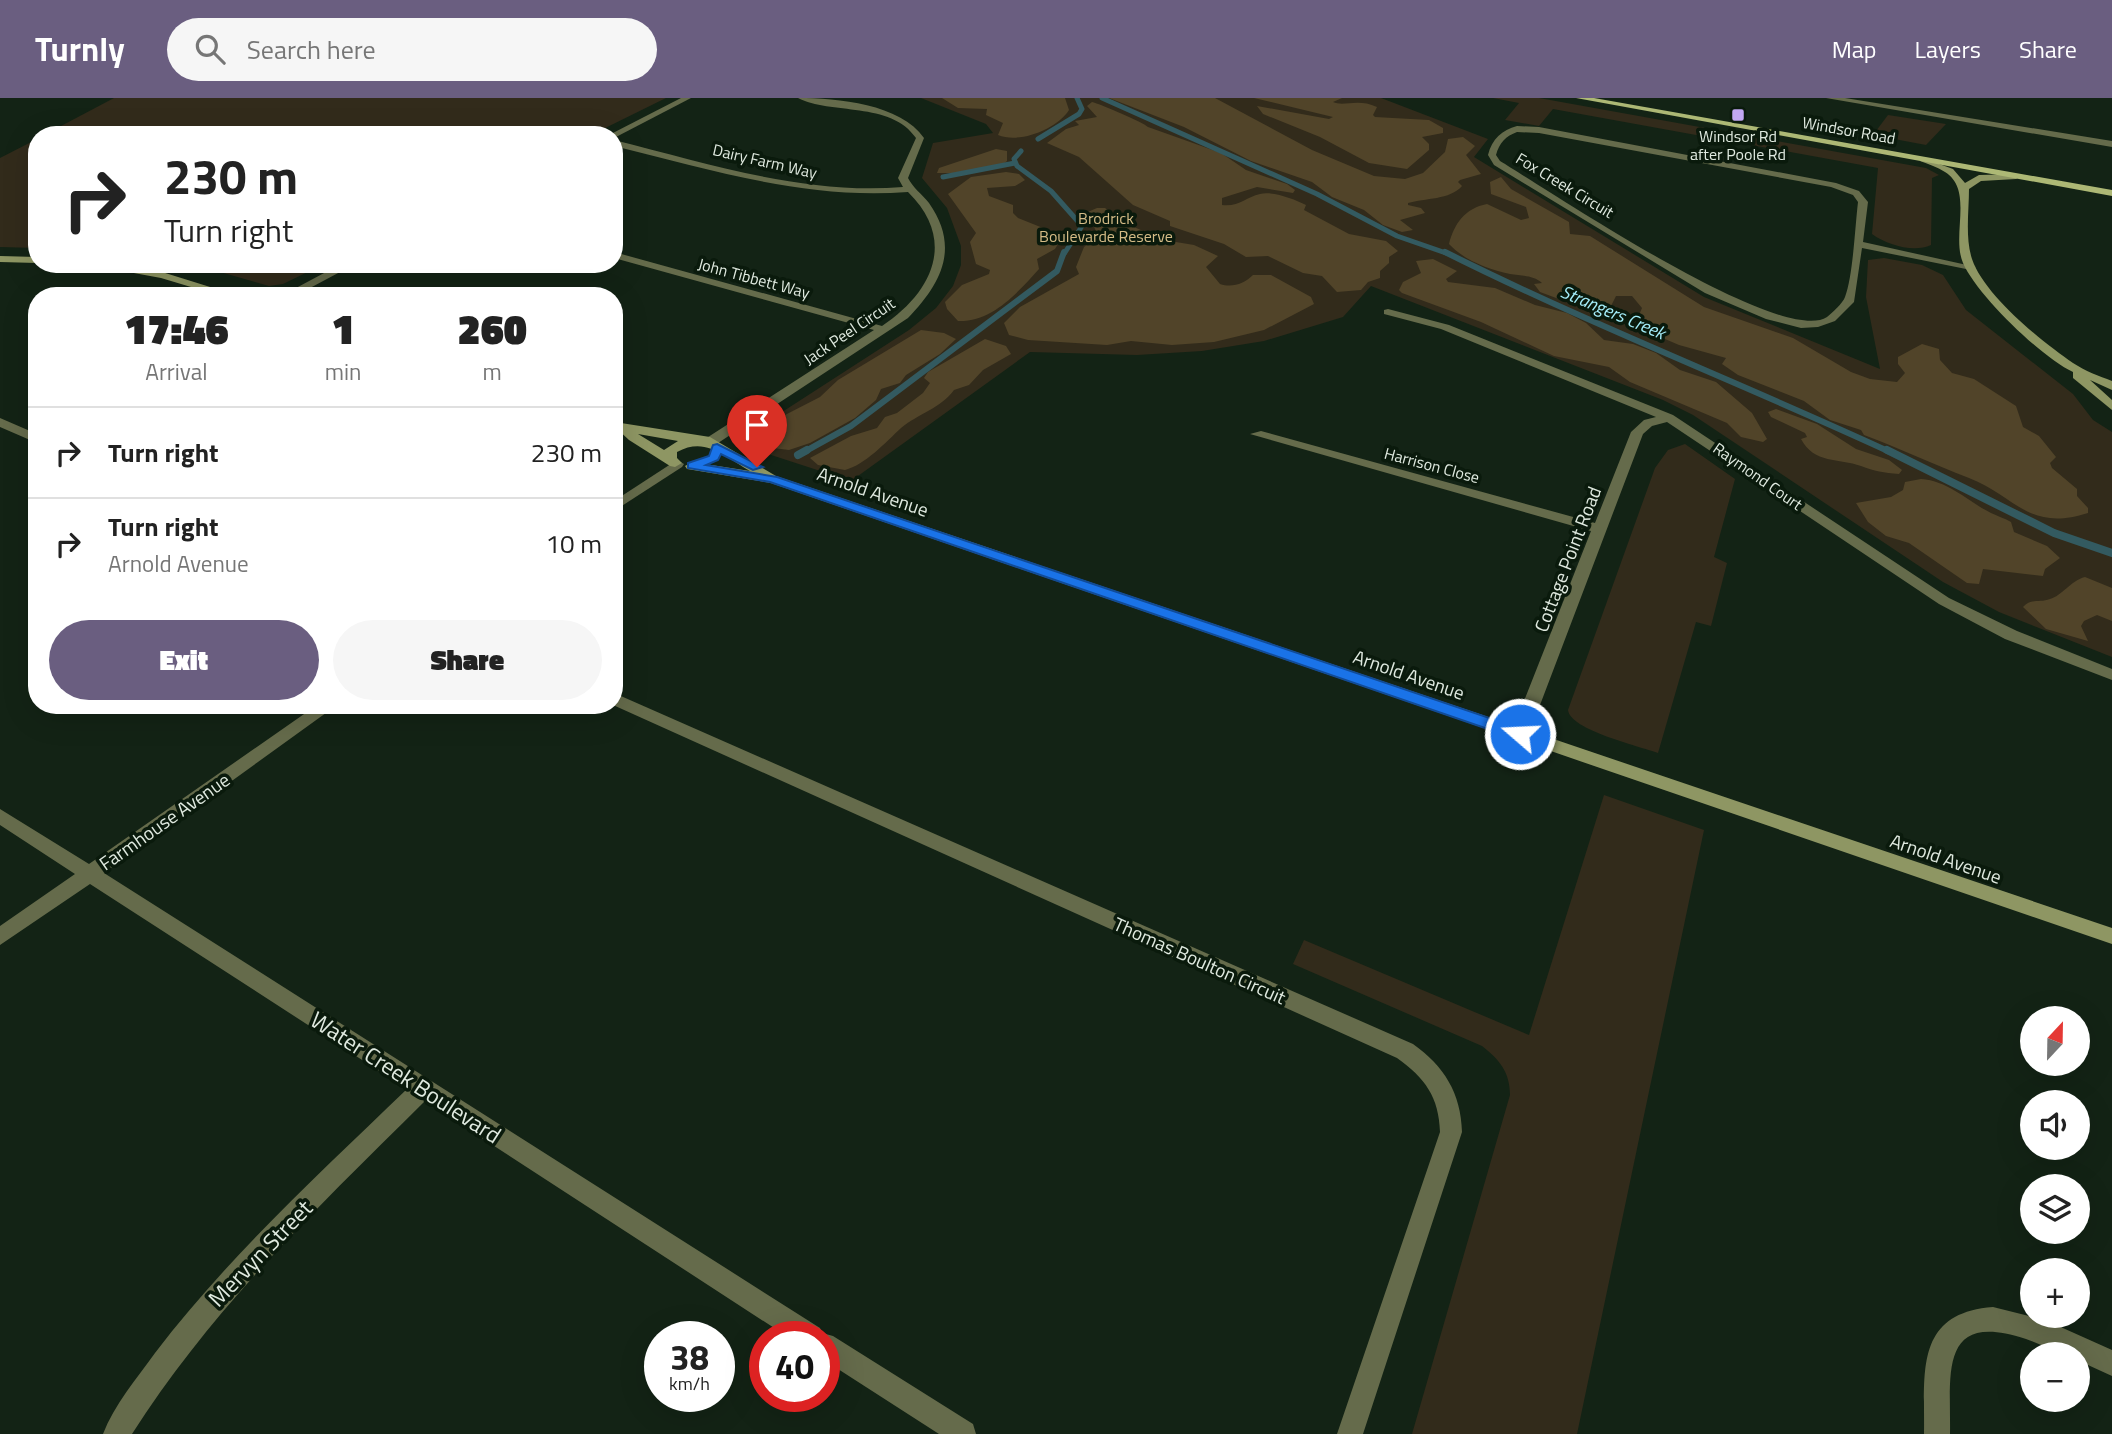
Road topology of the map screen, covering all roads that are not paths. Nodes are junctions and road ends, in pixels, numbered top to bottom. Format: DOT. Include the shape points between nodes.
graph roads {
  1 [pos="687,98"];
  2 [pos="802,98"];
  3 [pos="1580,98"];
  4 [pos="1620,98"];
  5 [pos="1830,98"];
  6 [pos="623,130"];
  7 [pos="2112,144"];
  8 [pos="623,145"];
  9 [pos="1923,159"];
  10 [pos="2016,176"];
  11 [pos="2112,184"];
  12 [pos="1964,188"];
  13 [pos="910,189"];
  14 [pos="2112,193"];
  15 [pos="1857,244"];
  16 [pos="623,257"];
  17 [pos="0,259"];
  18 [pos="28,260"];
  19 [pos="1971,267"];
  20 [pos="149,273"];
  21 [pos="332,273"];
  22 [pos="203,287"];
  23 [pos="304,287"];
  24 [pos="1388,312"];
  25 [pos="885,330"];
  26 [pos="2071,367"];
  27 [pos="2112,386"];
  28 [pos="2112,406"];
  29 [pos="1669,418"];
  30 [pos="0,422"];
  31 [pos="623,427"];
  32 [pos="623,431"];
  33 [pos="28,435"];
  34 [pos="1256,435"];
  35 [pos="707,443"];
  36 [pos="673,461"];
  37 [pos="692,466"];
  38 [pos="773,479"];
  39 [pos="623,500"];
  40 [pos="1599,529"];
  41 [pos="2112,675"];
  42 [pos="623,703"];
  43 [pos="316,714"];
  44 [pos="1520,734"];
  45 [pos="0,816"];
  46 [pos="90,874"];
  47 [pos="2112,936"];
  48 [pos="0,937"];
  49 [pos="423,1088"];
  50 [pos="786,1321"];
  51 [pos="840,1355"];
  52 [pos="2112,1363"];
  53 [pos="117,1434"];
  54 [pos="963,1434"];
  55 [pos="1350,1434"];
  56 [pos="1937,1434"];
  1 -- 6 [label="street"];
  2 -- 13 [label="street" via="890,116 911,125 919,138 903,174"];
  3 -- 9 [label="main road, Windsor Road"];
  4 -- 11 [label="main road, Windsor Road"];
  5 -- 7 [label="street"];
  8 -- 13 [label="street, Dairy Farm Way" via="812,189 855,193"];
  9 -- 10 [label="main road, Windsor Road"];
  9 -- 12 [label="street" via="1945,168"];
  10 -- 12 [label="street" via="1980,178"];
  10 -- 14 [label="main road, Windsor Road"];
  12 -- 19 [label="street" via="1963,235"];
  13 -- 25 [label="street, Jack Peel Circuit" via="929,211 941,258 928,291"];
  15 -- 15 [label="street, Fox Creek Circuit" via="1845,308 1818,324 1780,321 1709,291 1503,166 1492,152 1508,131 1532,129 1842,187 1863,199"];
  15 -- 19 [label="street"];
  16 -- 25 [label="street, John Tibbett Way"];
  17 -- 18 [label="street"];
  19 -- 26 [label="street" via="2003,311"];
  20 -- 22 [label="street"];
  21 -- 23 [label="street"];
  24 -- 29 [label="street, Raymond Court" via="1434,322"];
  25 -- 35 [label="street, Jack Peel Circuit"];
  26 -- 27 [label="street"];
  26 -- 28 [label="street"];
  29 -- 40 [label="street, Cottage Point Road" via="1648,423 1637,432"];
  29 -- 41 [label="street, Raymond Court" via="1944,601 2023,640"];
  30 -- 33 [label="street"];
  31 -- 35 [label="street, Arnold Avenue"];
  32 -- 36 [label="street, Arnold Avenue"];
  34 -- 40 [label="street, Harrison Close"];
  35 -- 36 [label="street" via="674,448"];
  35 -- 37 [label="street" via="714,458"];
  35 -- 38 [label="street, Arnold Avenue"];
  36 -- 37 [label="street, Arnold Avenue"];
  36 -- 39 [label="street"];
  37 -- 38 [label="street, Arnold Avenue"];
  38 -- 44 [label="street, Arnold Avenue"];
  40 -- 44 [label="street, Cottage Point Road"];
  42 -- 55 [label="street, Thomas Boulton Circuit" via="1405,1051 1423,1063 1447,1095 1451,1132"];
  43 -- 46 [label="street, Farmhouse Avenue"];
  44 -- 47 [label="street, Arnold Avenue"];
  45 -- 46 [label="street, Water Creek Boulevard"];
  46 -- 48 [label="street, Farmhouse Avenue"];
  46 -- 49 [label="street, Water Creek Boulevard"];
  49 -- 50 [label="street, Water Creek Boulevard"];
  49 -- 53 [label="street, Mervyn Street" via="210,1304 177,1344"];
  51 -- 54 [label="street"];
  52 -- 56 [label="street" via="2008,1320 1972,1320 1957,1327 1941,1353"];
}
